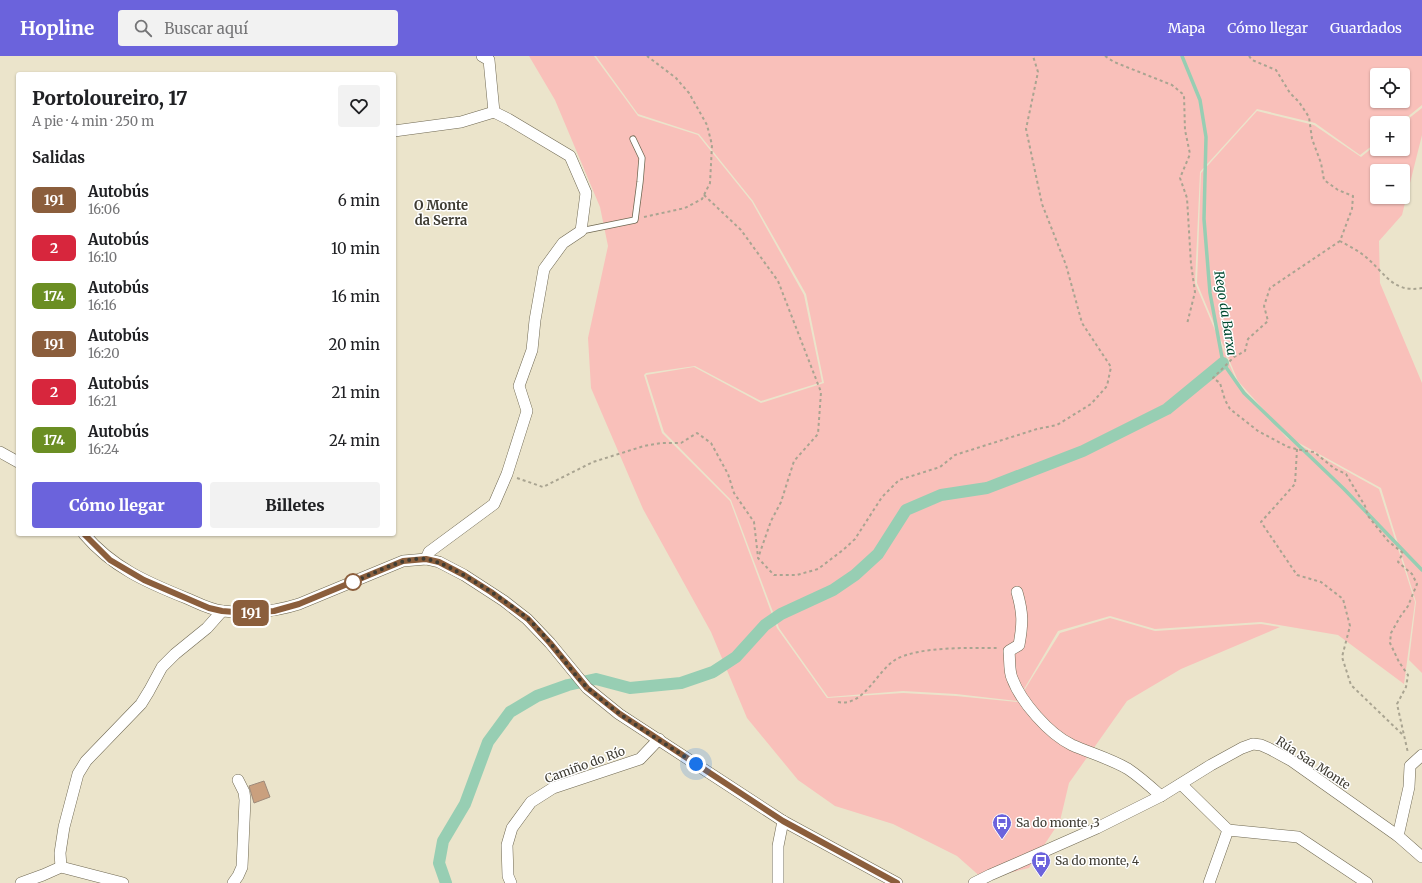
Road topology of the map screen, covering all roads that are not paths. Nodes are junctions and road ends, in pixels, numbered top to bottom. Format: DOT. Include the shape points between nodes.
graph roads {
  1 [pos="482,56"];
  2 [pos="494,112"];
  3 [pos="396,131"];
  4 [pos="633,139"];
  5 [pos="581,231"];
  6 [pos="0,452"];
  7 [pos="16,461"];
  8 [pos="86,536"];
  9 [pos="426,559"];
  10 [pos="1017,592"];
  11 [pos="222,611"];
  12 [pos="659,739"];
  13 [pos="1422,755"];
  14 [pos="238,780"];
  15 [pos="1181,784"];
  16 [pos="1161,796"];
  17 [pos="783,821"];
  18 [pos="1228,830"];
  19 [pos="1398,836"];
  20 [pos="1422,857"];
  21 [pos="61,867"];
  22 [pos="21,883"];
  23 [pos="123,883"];
  24 [pos="233,883"];
  25 [pos="511,883"];
  26 [pos="778,883"];
  27 [pos="897,883"];
  28 [pos="974,883"];
  29 [pos="1209,883"];
  30 [pos="1367,883"];
  1 -- 2 [label="street" via="489,60"];
  2 -- 3 [label="street" via="461,122"];
  2 -- 5 [label="street" via="570,156 586,193"];
  4 -- 5 [label="lane" via="642,158 635,220"];
  5 -- 9 [label="street" via="563,243 544,269 532,350 519,386 527,411 507,474 494,504 429,552"];
  6 -- 7 [label="street"];
  8 -- 11 [label="street" via="110,560 126,571 209,608"];
  9 -- 11 [label="street" via="403,561 287,608 247,613"];
  9 -- 12 [label="street" via="439,562 464,575 528,619 587,688 620,714"];
  10 -- 16 [label="street" via="1023,626 1019,645 1009,651 1011,677 1027,705 1052,733 1070,744 1128,769"];
  11 -- 21 [label="street" via="207,628 162,667 141,704 86,761 78,774 64,827 60,853"];
  12 -- 17 [label="street"];
  12 -- 25 [label="street, Camiño do Río" via="640,759 553,788 531,802 512,828 507,845 508,876"];
  13 -- 19 [label="street" via="1410,766"];
  14 -- 24 [label="street" via="246,800 242,868"];
  15 -- 16 [label="street, Rúa Saa Monte"];
  15 -- 18 [label="street"];
  15 -- 19 [label="street, Rúa Saa Monte" via="1242,748 1253,744 1261,745 1292,761"];
  16 -- 28 [label="street, Rúa Saa Monte" via="1097,828"];
  17 -- 26 [label="street" via="778,846"];
  17 -- 27 [label="street"];
  18 -- 29 [label="street"];
  18 -- 30 [label="street" via="1298,837"];
  19 -- 20 [label="street, Rúa Saa Monte"];
  21 -- 22 [label="street"];
  21 -- 23 [label="street"];
}
